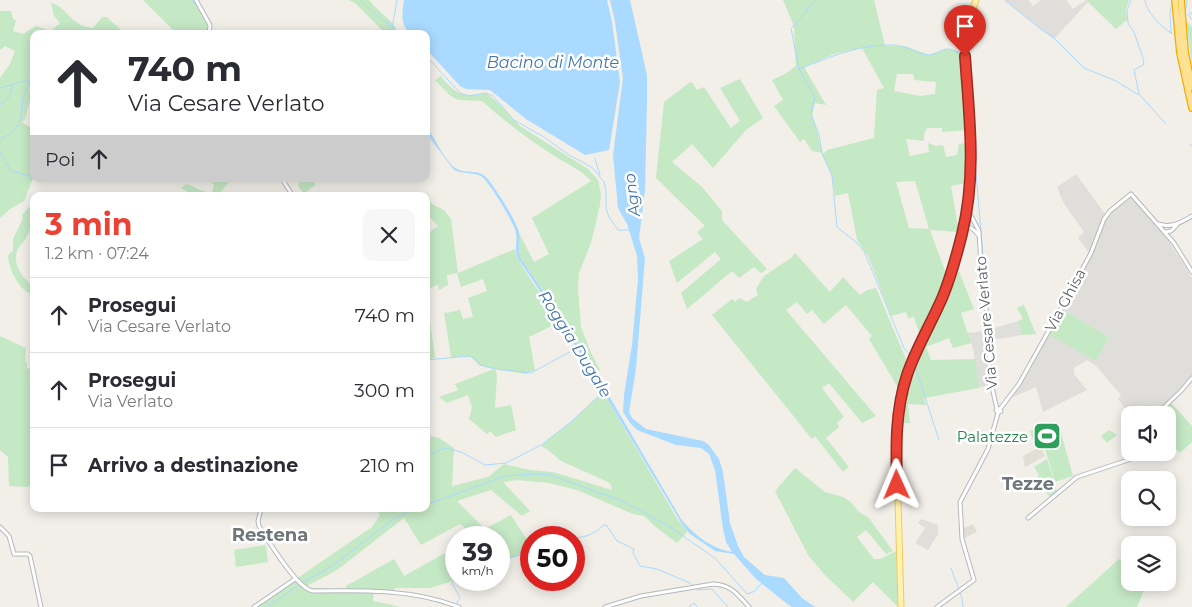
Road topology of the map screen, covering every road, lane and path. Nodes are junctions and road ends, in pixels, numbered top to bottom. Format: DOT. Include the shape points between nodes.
graph roads {
  1 [pos="196,0"];
  2 [pos="971,0"];
  3 [pos="976,0"];
  4 [pos="1175,0"];
  5 [pos="1181,0"];
  6 [pos="972,10"];
  7 [pos="209,30"];
  8 [pos="1192,87"];
  9 [pos="1192,108"];
  10 [pos="966,207"];
  11 [pos="1192,216"];
  12 [pos="1158,223"];
  13 [pos="964,224"];
  14 [pos="1178,224"];
  15 [pos="977,226"];
  16 [pos="1170,227"];
  17 [pos="970,229"];
  18 [pos="1174,229"];
  19 [pos="1165,232"];
  20 [pos="962,234"];
  21 [pos="979,236"];
  22 [pos="1172,241"];
  23 [pos="1192,272"];
  24 [pos="1192,378"];
  25 [pos="1165,406"];
  26 [pos="998,411"];
  27 [pos="1125,461"];
  28 [pos="260,512"];
  29 [pos="1028,518"];
  30 [pos="0,527"];
  31 [pos="296,580"];
  32 [pos="41,607"];
  33 [pos="254,607"];
  34 [pos="459,607"];
  35 [pos="605,607"];
  36 [pos="748,607"];
  37 [pos="901,607"];
  38 [pos="936,607"];
  1 -- 7 [label="street" via="210,25"];
  2 -- 6 [label="main road"];
  3 -- 6 [label="main road"];
  4 -- 9 [label="highway" via="1180,53"];
  5 -- 8 [label="highway"];
  6 -- 10 [label="main road" via="965,56 971,175"];
  10 -- 13 [label="main road"];
  10 -- 15 [label="street, Via Cesare Verlato"];
  11 -- 14 [label="street"];
  12 -- 16 [label="street"];
  12 -- 19 [label="street"];
  12 -- 26 [label="street, Via Ghisa" via="1131,194 1104,218 1091,253 1061,309 1019,384"];
  13 -- 15 [label="street"];
  13 -- 17 [label="street, Via Cesare Verlato"];
  13 -- 20 [label="main road"];
  14 -- 16 [label="street"];
  14 -- 18 [label="street"];
  15 -- 21 [label="street, Via Cesare Verlato"];
  16 -- 19 [label="street"];
  17 -- 20 [label="street"];
  17 -- 21 [label="street, Via Cesare Verlato"];
  18 -- 19 [label="street"];
  18 -- 22 [label="street"];
  19 -- 22 [label="street"];
  20 -- 37 [label="main road" via="944,294 911,365 900,402 896,452"];
  21 -- 26 [label="street, Via Cesare Verlato" via="983,294 990,332 989,374"];
  22 -- 23 [label="street"];
  24 -- 25 [label="street"];
  26 -- 38 [label="street, Via Cesare Verlato" via="988,449 960,502 962,539 974,580"];
  27 -- 29 [label="street" via="1078,477"];
  28 -- 31 [label="street" via="259,526"];
  30 -- 32 [label="street" via="9,536 14,554 30,556"];
  31 -- 33 [label="street"];
  31 -- 34 [label="street" via="313,591 370,590 433,598"];
  35 -- 36 [label="street" via="641,596 722,584 732,589"];
}
